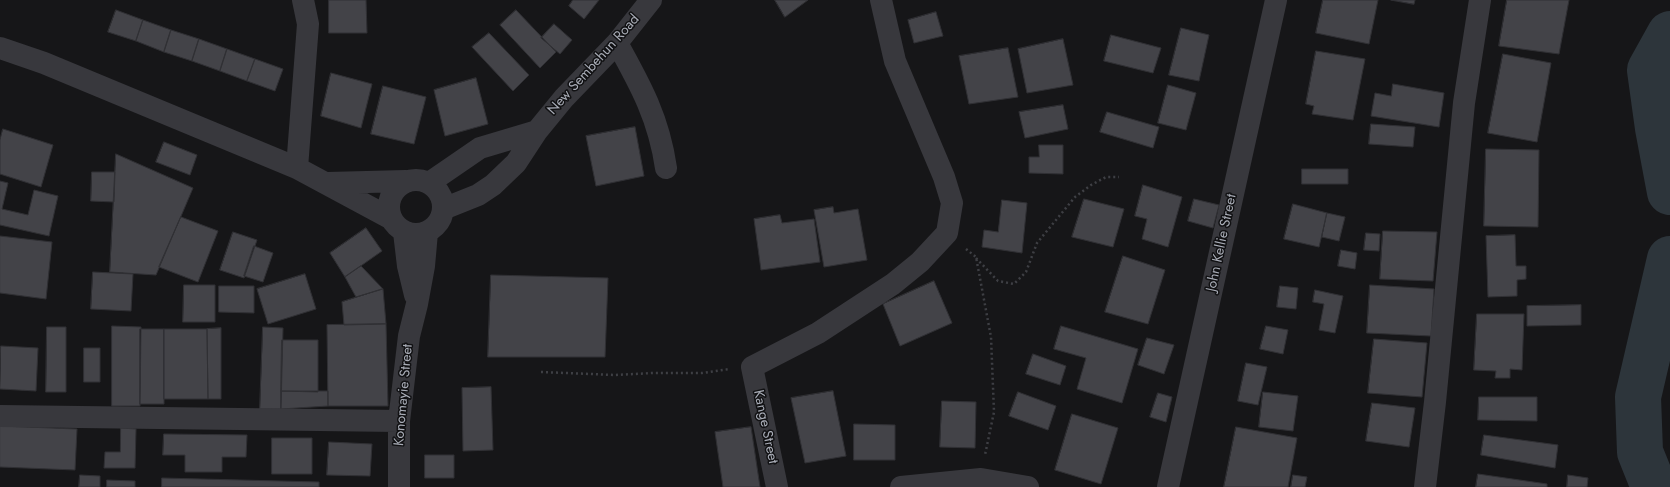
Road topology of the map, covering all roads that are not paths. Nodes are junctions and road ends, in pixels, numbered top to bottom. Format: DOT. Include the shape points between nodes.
graph roads {
  1 [pos="303,0"];
  2 [pos="651,0"];
  3 [pos="882,0"];
  4 [pos="1276,0"];
  5 [pos="1480,0"];
  6 [pos="617,43"];
  7 [pos="0,48"];
  8 [pos="537,131"];
  9 [pos="297,168"];
  10 [pos="666,168"];
  11 [pos="406,181"];
  12 [pos="429,182"];
  13 [pos="327,183"];
  14 [pos="443,209"];
  15 [pos="397,225"];
  16 [pos="427,232"];
  17 [pos="417,304"];
  18 [pos="0,416"];
  19 [pos="399,421"];
  20 [pos="399,487"];
  21 [pos="777,487"];
  22 [pos="901,487"];
  23 [pos="1028,487"];
  24 [pos="1168,487"];
  25 [pos="1425,487"];
  1 -- 9 [label="street" via="308,24"];
  2 -- 6 [label="street, New Sembehun Road"];
  3 -- 21 [label="street, Kange Street" via="895,61 944,177 952,203 947,233 920,262 893,284 818,333 752,367"];
  4 -- 24 [label="street, John Kellie Street"];
  5 -- 25 [label="street" via="1464,103"];
  6 -- 8 [label="street, New Sembehun Road" via="564,98"];
  6 -- 10 [label="street" via="646,95 662,142"];
  7 -- 9 [label="street" via="44,63"];
  8 -- 12 [label="street" via="480,148"];
  8 -- 14 [label="street, New Sembehun Road" via="516,163 493,185 478,195"];
  9 -- 13 [label="street"];
  11 -- 12 [label="street" via="418,179"];
  11 -- 13 [label="street"];
  11 -- 15 [label="street" via="392,192 388,209"];
  12 -- 14 [label="street" via="437,189"];
  13 -- 15 [label="street"];
  14 -- 16 [label="street" via="441,219"];
  15 -- 16 [label="street" via="412,234"];
  15 -- 17 [label="street, Konomayie Street"];
  16 -- 17 [label="street, Konomayie Street"];
  17 -- 19 [label="street, Konomayie Street" via="409,336"];
  18 -- 19 [label="street"];
  19 -- 20 [label="street, Konomayie Street"];
  22 -- 23 [label="street" via="981,479"];
}
